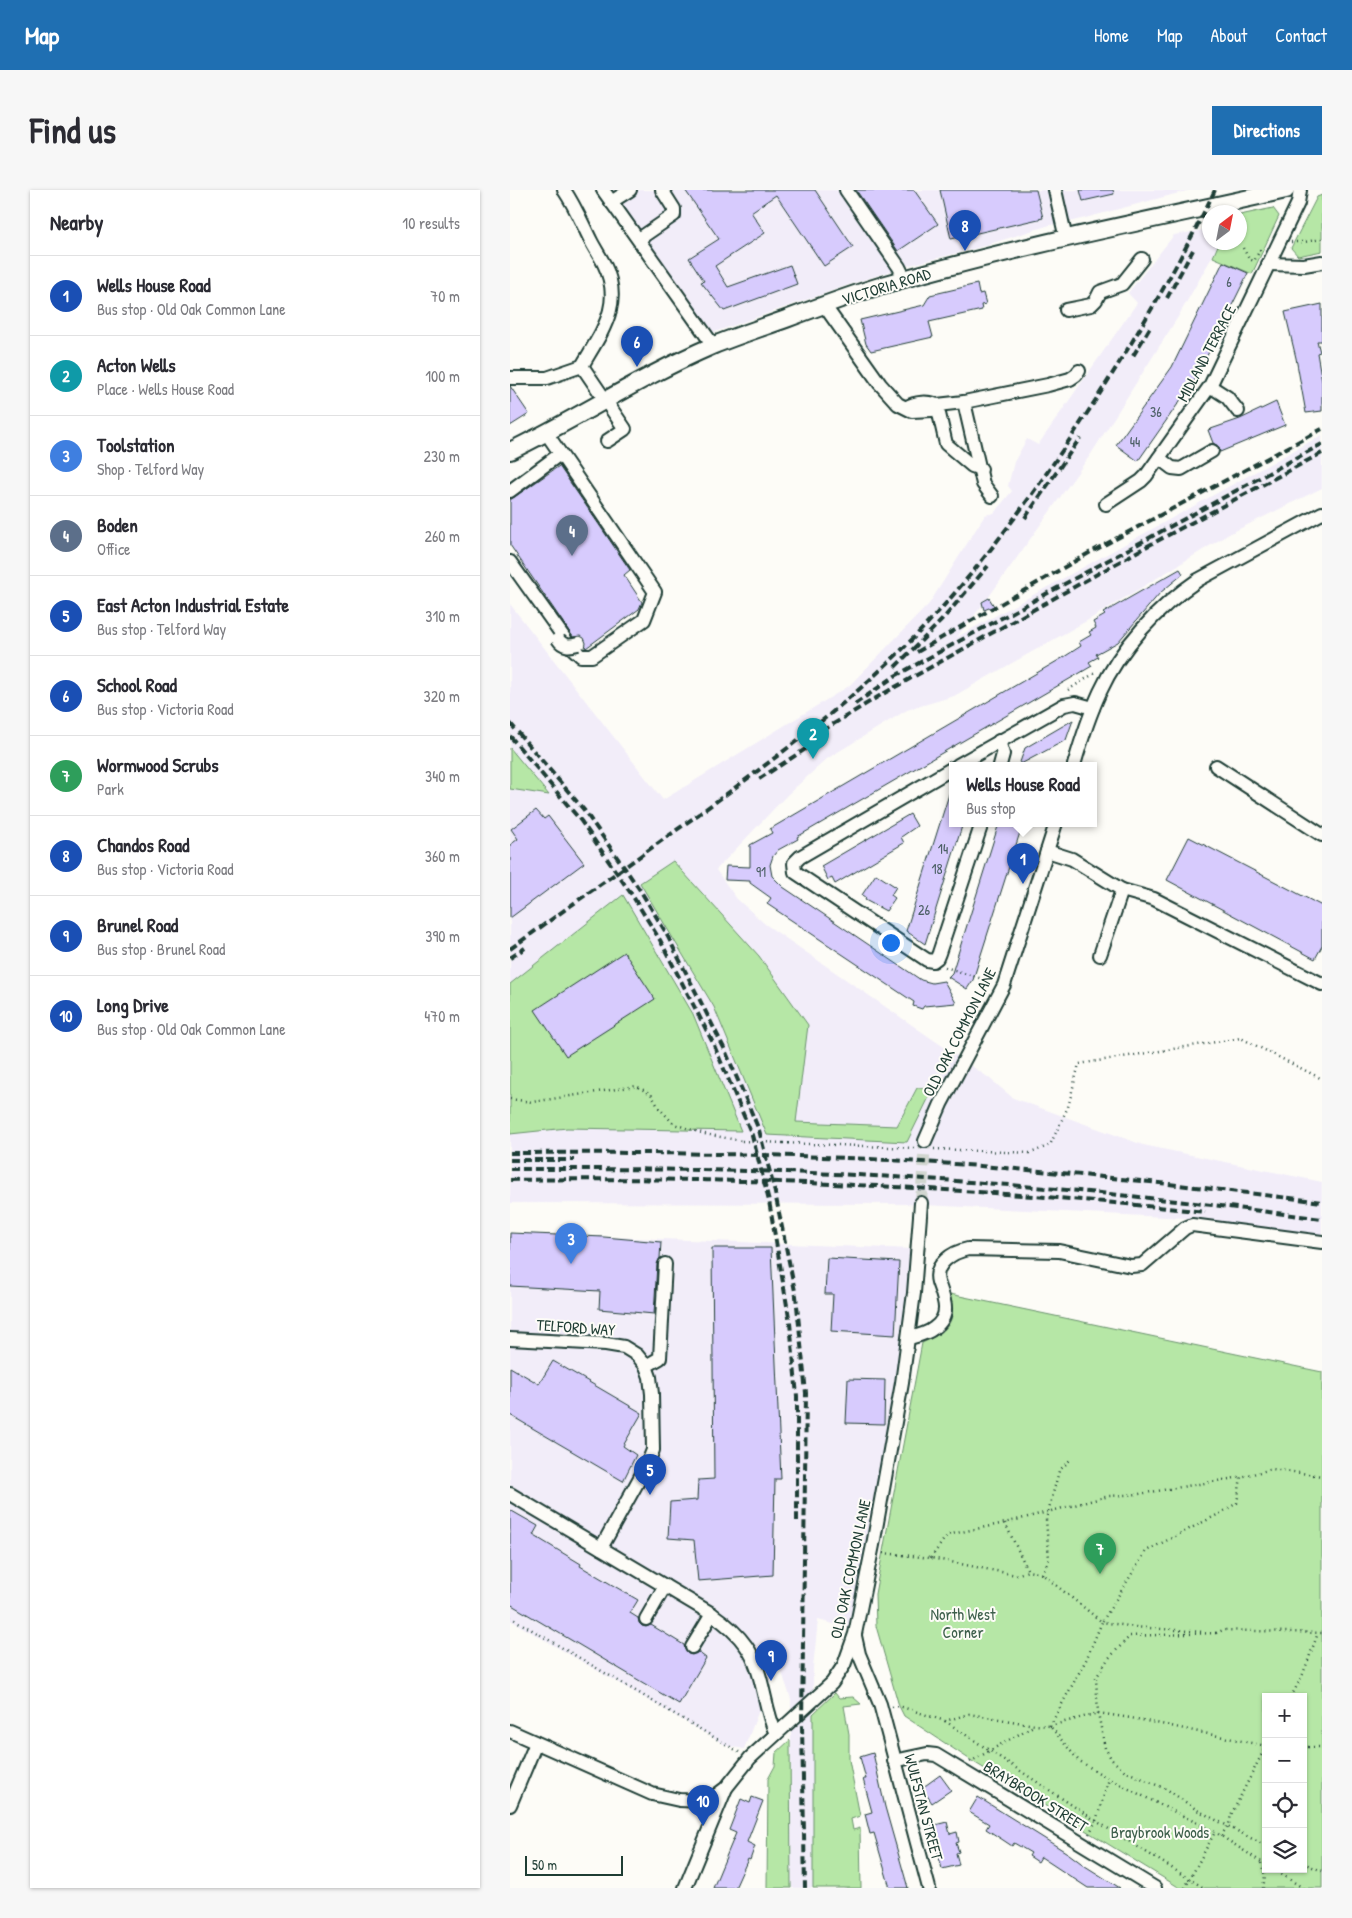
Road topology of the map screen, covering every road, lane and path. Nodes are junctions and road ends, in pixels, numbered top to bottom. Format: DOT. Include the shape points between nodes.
graph roads {
  1 [pos="564,190"];
  2 [pos="603,190"];
  3 [pos="630,190"];
  4 [pos="662,190"];
  5 [pos="846,190"];
  6 [pos="1055,190"];
  7 [pos="1286,190"];
  8 [pos="1300,190"];
  9 [pos="611,202"];
  10 [pos="639,239"];
  11 [pos="1066,239"];
  12 [pos="1322,239"];
  13 [pos="1297,243"];
  14 [pos="1244,250"];
  15 [pos="1142,259"];
  16 [pos="1270,260"];
  17 [pos="1322,262"];
  18 [pos="905,279"];
  19 [pos="824,305"];
  20 [pos="1066,310"];
  21 [pos="713,345"];
  22 [pos="582,366"];
  23 [pos="1079,370"];
  24 [pos="510,378"];
  25 [pos="1210,386"];
  26 [pos="605,399"];
  27 [pos="964,402"];
  28 [pos="937,405"];
  29 [pos="1238,411"];
  30 [pos="546,434"];
  31 [pos="607,440"];
  32 [pos="510,451"];
  33 [pos="1212,451"];
  34 [pos="560,454"];
  35 [pos="1159,458"];
  36 [pos="981,469"];
  37 [pos="510,491"];
  38 [pos="992,496"];
  39 [pos="1106,504"];
  40 [pos="1322,513"];
  41 [pos="510,562"];
  42 [pos="510,574"];
  43 [pos="574,645"];
  44 [pos="1098,672"];
  45 [pos="1065,693"];
  46 [pos="1093,708"];
  47 [pos="999,741"];
  48 [pos="963,762"];
  49 [pos="1001,762"];
  50 [pos="1075,762"];
  51 [pos="1216,766"];
  52 [pos="949,770"];
  53 [pos="981,827"];
  54 [pos="1055,827"];
  55 [pos="1322,835"];
  56 [pos="1047,851"];
  57 [pos="1122,890"];
  58 [pos="1100,955"];
  59 [pos="945,967"];
  60 [pos="994,983"];
  61 [pos="1322,984"];
  62 [pos="1322,1079"];
  63 [pos="510,1099"];
  64 [pos="926,1146"];
  65 [pos="922,1202"];
  66 [pos="1322,1242"];
  67 [pos="665,1264"];
  68 [pos="909,1338"];
  69 [pos="510,1339"];
  70 [pos="646,1366"];
  71 [pos="1072,1458"];
  72 [pos="1322,1476"];
  73 [pos="1241,1477"];
  74 [pos="510,1494"];
  75 [pos="1048,1512"];
  76 [pos="1005,1523"];
  77 [pos="601,1548"];
  78 [pos="872,1550"];
  79 [pos="931,1558"];
  80 [pos="1028,1571"];
  81 [pos="1042,1574"];
  82 [pos="665,1586"];
  83 [pos="712,1614"];
  84 [pos="510,1617"];
  85 [pos="646,1618"];
  86 [pos="1102,1622"];
  87 [pos="1216,1633"];
  88 [pos="1320,1633"];
  89 [pos="855,1634"];
  90 [pos="692,1646"];
  91 [pos="1293,1693"];
  92 [pos="899,1706"];
  93 [pos="1098,1713"];
  94 [pos="945,1721"];
  95 [pos="1035,1725"];
  96 [pos="1050,1726"];
  97 [pos="510,1731"];
  98 [pos="776,1734"];
  99 [pos="536,1743"];
  100 [pos="1262,1745"];
  101 [pos="1307,1747"];
  102 [pos="1322,1747"];
  103 [pos="990,1752"];
  104 [pos="1262,1754"];
  105 [pos="750,1758"];
  106 [pos="894,1761"];
  107 [pos="972,1761"];
  108 [pos="1109,1779"];
  109 [pos="726,1788"];
  110 [pos="510,1805"];
  111 [pos="1096,1821"];
  112 [pos="1228,1826"];
  113 [pos="1090,1832"];
  114 [pos="1215,1832"];
  115 [pos="1221,1836"];
  116 [pos="1262,1844"];
  117 [pos="1261,1862"];
  118 [pos="1307,1865"];
  119 [pos="1322,1871"];
  120 [pos="1279,1873"];
  121 [pos="1190,1879"];
  122 [pos="685,1888"];
  123 [pos="929,1888"];
  124 [pos="1155,1888"];
  125 [pos="1185,1888"];
  126 [pos="1204,1888"];
  127 [pos="1263,1888"];
  128 [pos="1303,1888"];
  1 -- 22 [label="street" via="605,265 613,291 608,319"];
  2 -- 9 [label="street"];
  3 -- 9 [label="street"];
  4 -- 10 [label="street" via="674,209 674,215"];
  5 -- 18 [label="street"];
  6 -- 11 [label="street"];
  7 -- 11 [label="main road, VICTORIA ROAD"];
  8 -- 16 [label="street, MIDLAND TERRACE" via="1298,204"];
  9 -- 10 [label="street"];
  10 -- 21 [label="street"];
  11 -- 18 [label="main road, VICTORIA ROAD"];
  12 -- 13 [label="path"];
  14 -- 16 [label="path" via="1254,261 1260,250"];
  15 -- 20 [label="street" via="1122,284 1100,292 1091,305"];
  16 -- 17 [label="street" via="1304,265"];
  16 -- 25 [label="street, MIDLAND TERRACE"];
  18 -- 19 [label="main road, VICTORIA ROAD"];
  19 -- 21 [label="main road, VICTORIA ROAD"];
  19 -- 28 [label="street" via="898,404 907,407 931,402"];
  21 -- 26 [label="main road, VICTORIA ROAD"];
  22 -- 24 [label="street" via="547,378"];
  22 -- 26 [label="street"];
  23 -- 27 [label="street" via="1070,379"];
  25 -- 29 [label="street" via="1227,397"];
  25 -- 35 [label="street, MIDLAND TERRACE"];
  26 -- 30 [label="main road, VICTORIA ROAD"];
  26 -- 31 [label="street" via="625,429"];
  27 -- 28 [label="street"];
  27 -- 36 [label="street"];
  28 -- 36 [label="street" via="946,444 972,466"];
  30 -- 32 [label="main road, VICTORIA ROAD"];
  30 -- 34 [label="street"];
  33 -- 35 [label="street" via="1181,469 1172,468"];
  34 -- 37 [label="street"];
  34 -- 43 [label="street" via="655,592 644,620 592,656 581,656"];
  35 -- 39 [label="street, MIDLAND TERRACE" via="1142,481"];
  36 -- 38 [label="street" via="984,484"];
  40 -- 46 [label="street" via="1224,564 1180,592 1122,656"];
  41 -- 43 [label="street"];
  42 -- 43 [label="street, bridge" via="561,644"];
  44 -- 45 [label="path"];
  46 -- 47 [label="street" via="1069,702"];
  46 -- 50 [label="street"];
  47 -- 48 [label="street"];
  47 -- 49 [label="street" via="1003,754"];
  51 -- 55 [label="street"];
  52 -- 53 [label="street" via="796,859 793,865 795,872 933,961 940,953"];
  54 -- 56 [label="street, OLD OAK COMMON LANE"];
  56 -- 57 [label="street" via="1072,859"];
  56 -- 64 [label="street, OLD OAK COMMON LANE" via="1004,985 941,1104"];
  57 -- 58 [label="street"];
  57 -- 61 [label="street" via="1154,899"];
  59 -- 60 [label="path"];
  62 -- 64 [label="path" via="1242,1038 1079,1064 1068,1106 1050,1144 1031,1152"];
  63 -- 64 [label="path, bridge" via="532,1102 636,1086 651,1094 674,1124 705,1134 742,1141"];
  65 -- 68 [label="street, OLD OAK COMMON LANE"];
  66 -- 68 [label="street" via="1192,1225 1142,1265 1131,1266 1059,1251 957,1251 950,1255 938,1272 945,1307 940,1323 926,1333"];
  67 -- 70 [label="street" via="660,1358"];
  68 -- 78 [label="street, OLD OAK COMMON LANE"];
  69 -- 70 [label="street, TELFORD WAY" via="624,1347"];
  70 -- 77 [label="street" via="652,1394 652,1450"];
  71 -- 75 [label="path" via="1059,1470"];
  72 -- 73 [label="path" via="1272,1469"];
  73 -- 75 [label="path" via="1109,1496"];
  73 -- 86 [label="path" via="1236,1503 1146,1551"];
  74 -- 77 [label="street"];
  75 -- 76 [label="path"];
  75 -- 81 [label="path" via="1048,1560"];
  76 -- 79 [label="path" via="947,1535"];
  76 -- 80 [label="path"];
  77 -- 82 [label="street"];
  78 -- 79 [label="path"];
  78 -- 89 [label="street, OLD OAK COMMON LANE"];
  79 -- 80 [label="path" via="1016,1575"];
  80 -- 81 [label="path"];
  81 -- 86 [label="path"];
  82 -- 83 [label="street"];
  82 -- 85 [label="street"];
  83 -- 90 [label="street"];
  83 -- 98 [label="street" via="735,1632 747,1647 757,1669"];
  84 -- 105 [label="path"];
  86 -- 87 [label="path" via="1135,1628"];
  86 -- 96 [label="path" via="1086,1660"];
  87 -- 88 [label="path" via="1223,1630"];
  87 -- 93 [label="path" via="1130,1636 1108,1659 1096,1678"];
  88 -- 91 [label="path"];
  89 -- 98 [label="street, OLD OAK COMMON LANE" via="839,1675"];
  89 -- 106 [label="street, WULFSTAN STREET" via="859,1654 880,1704 874,1714 880,1731 888,1734"];
  92 -- 94 [label="path"];
  93 -- 96 [label="path"];
  93 -- 100 [label="path"];
  93 -- 112 [label="path" via="1105,1748 1112,1760 1125,1771 1168,1790"];
  94 -- 95 [label="path" via="969,1714"];
  94 -- 103 [label="path"];
  95 -- 96 [label="path"];
  95 -- 103 [label="path"];
  96 -- 108 [label="path" via="1078,1760"];
  97 -- 99 [label="street"];
  98 -- 105 [label="street, OLD OAK COMMON LANE"];
  99 -- 109 [label="street" via="652,1794 702,1801"];
  99 -- 110 [label="street"];
  101 -- 102 [label="path"];
  103 -- 107 [label="path"];
  103 -- 111 [label="path"];
  104 -- 112 [label="path"];
  105 -- 109 [label="street, OLD OAK COMMON LANE"];
  106 -- 123 [label="street, WULFSTAN STREET"];
  106 -- 124 [label="street, BRAYBROOK STREET" via="936,1755"];
  108 -- 111 [label="path"];
  108 -- 114 [label="path"];
  109 -- 122 [label="street, OLD OAK COMMON LANE"];
  111 -- 113 [label="path"];
  111 -- 121 [label="path"];
  112 -- 115 [label="path"];
  112 -- 116 [label="path"];
  114 -- 115 [label="path"];
  114 -- 121 [label="path"];
  115 -- 117 [label="path"];
  117 -- 127 [label="path" via="1265,1876"];
  118 -- 119 [label="path"];
  120 -- 128 [label="path"];
  121 -- 125 [label="path"];
  121 -- 126 [label="path"];
}
